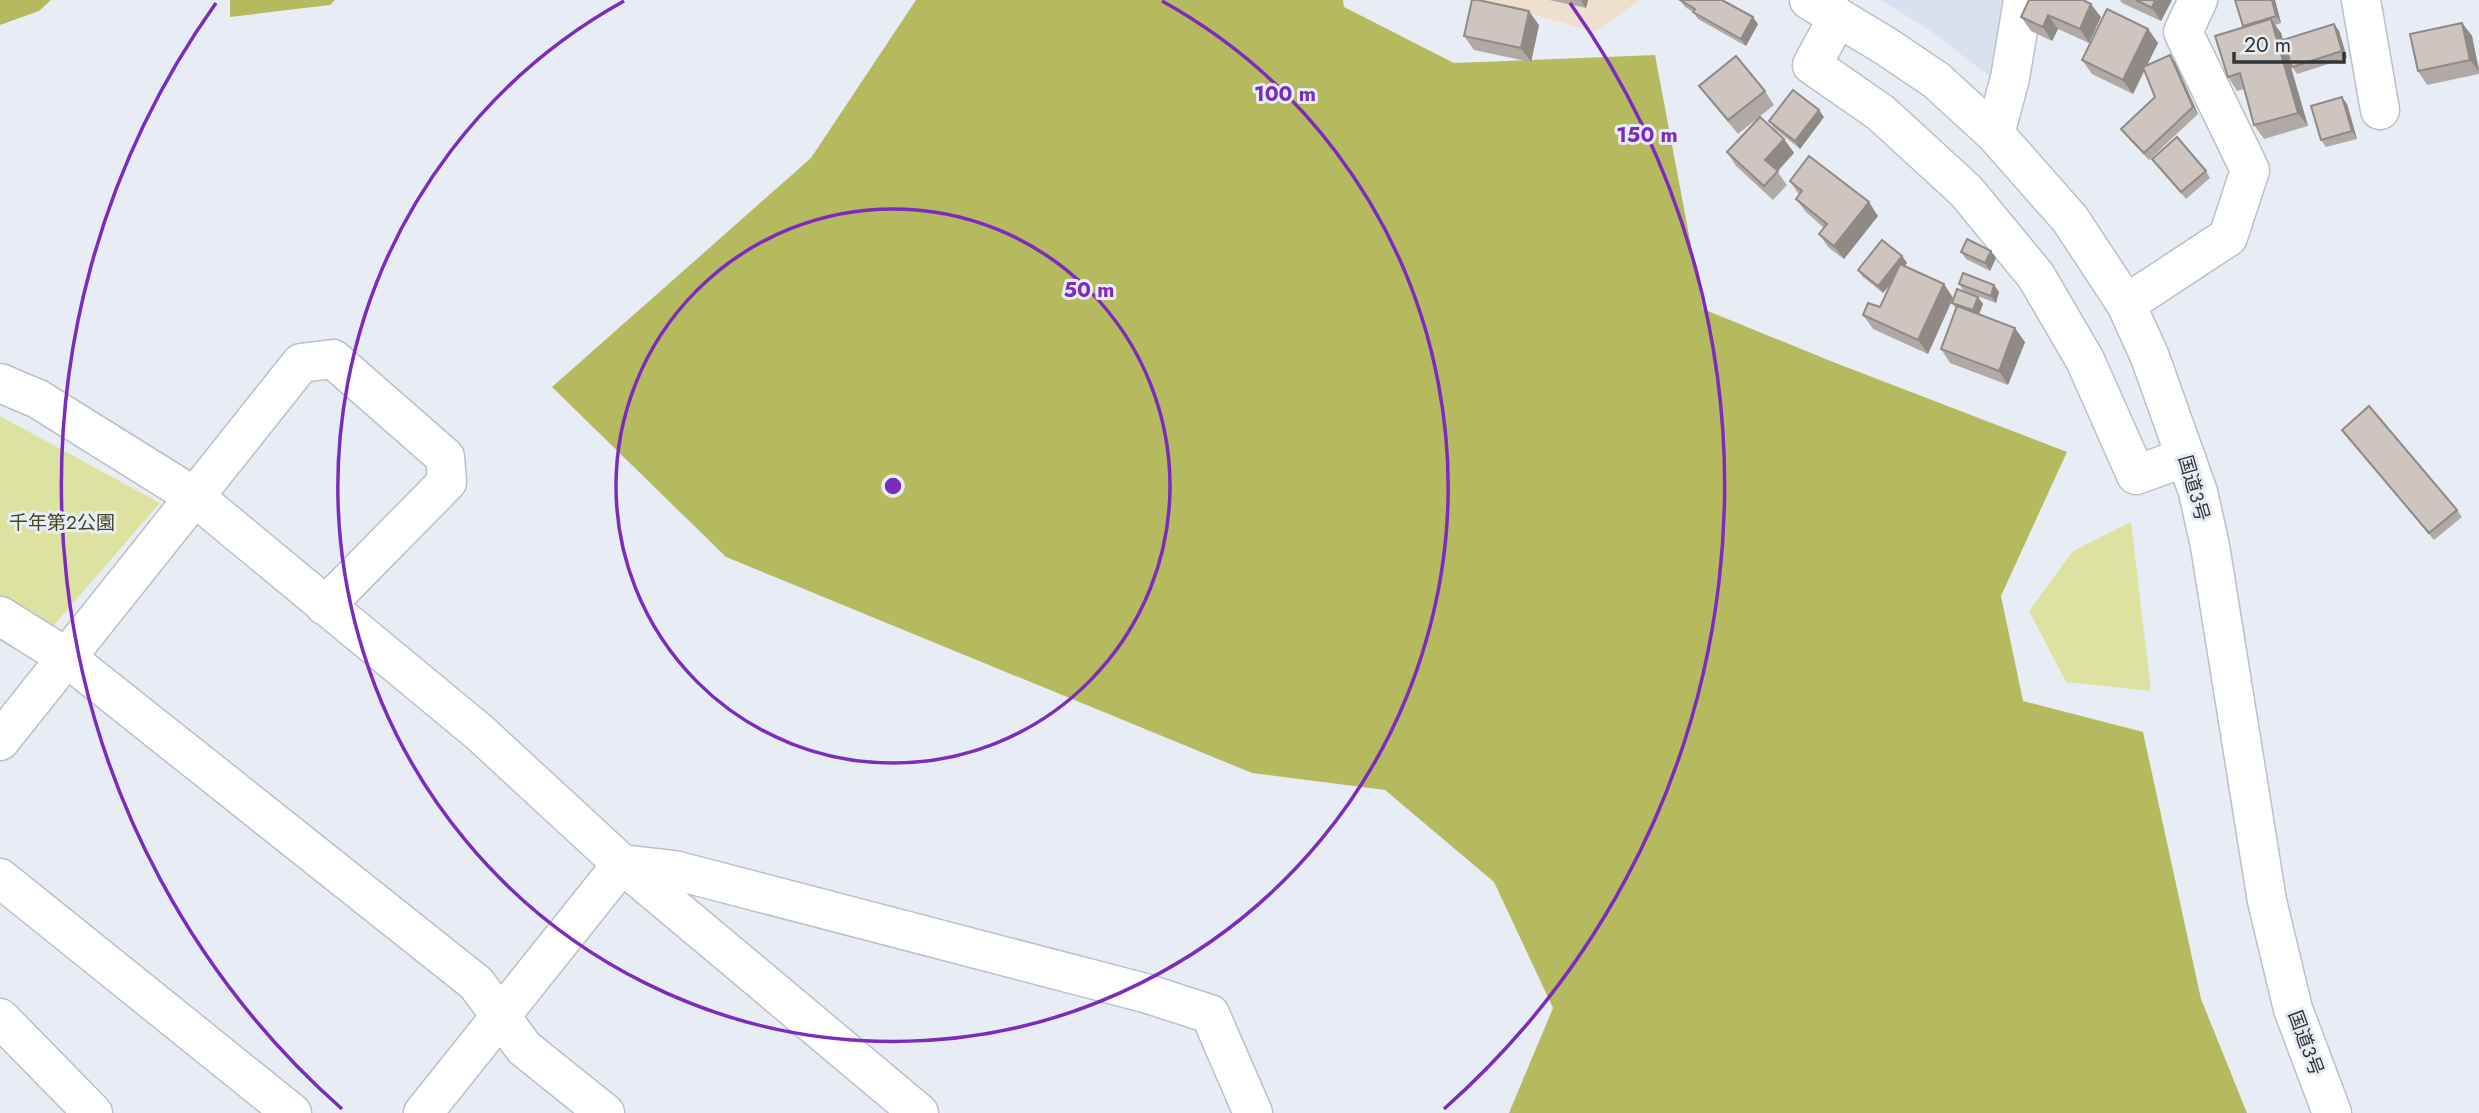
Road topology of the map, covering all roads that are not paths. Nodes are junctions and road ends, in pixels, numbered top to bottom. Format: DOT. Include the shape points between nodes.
graph roads {
  1 [pos="2023,0"];
  2 [pos="2198,0"];
  3 [pos="2361,0"];
  4 [pos="1823,9"];
  5 [pos="2380,110"];
  6 [pos="1995,134"];
  7 [pos="2126,304"];
  8 [pos="0,383"];
  9 [pos="2186,457"];
  10 [pos="195,497"];
  11 [pos="325,606"];
  12 [pos="0,617"];
  13 [pos="66,657"];
  14 [pos="0,741"];
  15 [pos="622,864"];
  16 [pos="0,878"];
  17 [pos="501,1017"];
  18 [pos="0,1018"];
  19 [pos="93,1113"];
  20 [pos="292,1113"];
  21 [pos="423,1113"];
  22 [pos="605,1113"];
  23 [pos="919,1113"];
  24 [pos="1253,1113"];
  25 [pos="2332,1113"];
  1 -- 6 [label="main road"];
  2 -- 7 [label="main road" via="2183,32 2250,170 2228,237"];
  3 -- 5 [label="main road"];
  4 -- 6 [label="main road, 国道3号" via="1936,80"];
  4 -- 9 [label="main road" via="1812,65 1881,113 1966,191 2036,276 2085,360 2136,475"];
  6 -- 7 [label="main road, 国道3号" via="2070,219"];
  7 -- 9 [label="main road, 国道3号"];
  8 -- 10 [label="main road" via="38,398"];
  9 -- 25 [label="main road, 国道3号" via="2210,546 2267,901 2293,1009"];
  10 -- 11 [label="main road"];
  10 -- 11 [label="main road" via="301,363 333,359 444,457 447,482"];
  10 -- 13 [label="main road"];
  11 -- 15 [label="main road" via="479,732"];
  12 -- 13 [label="main road"];
  13 -- 14 [label="main road"];
  13 -- 17 [label="main road" via="476,983"];
  15 -- 17 [label="main road"];
  15 -- 23 [label="main road"];
  15 -- 24 [label="main road" via="674,870 1210,1014"];
  16 -- 20 [label="main road"];
  17 -- 21 [label="main road"];
  17 -- 22 [label="main road" via="524,1048"];
  18 -- 19 [label="main road"];
}
